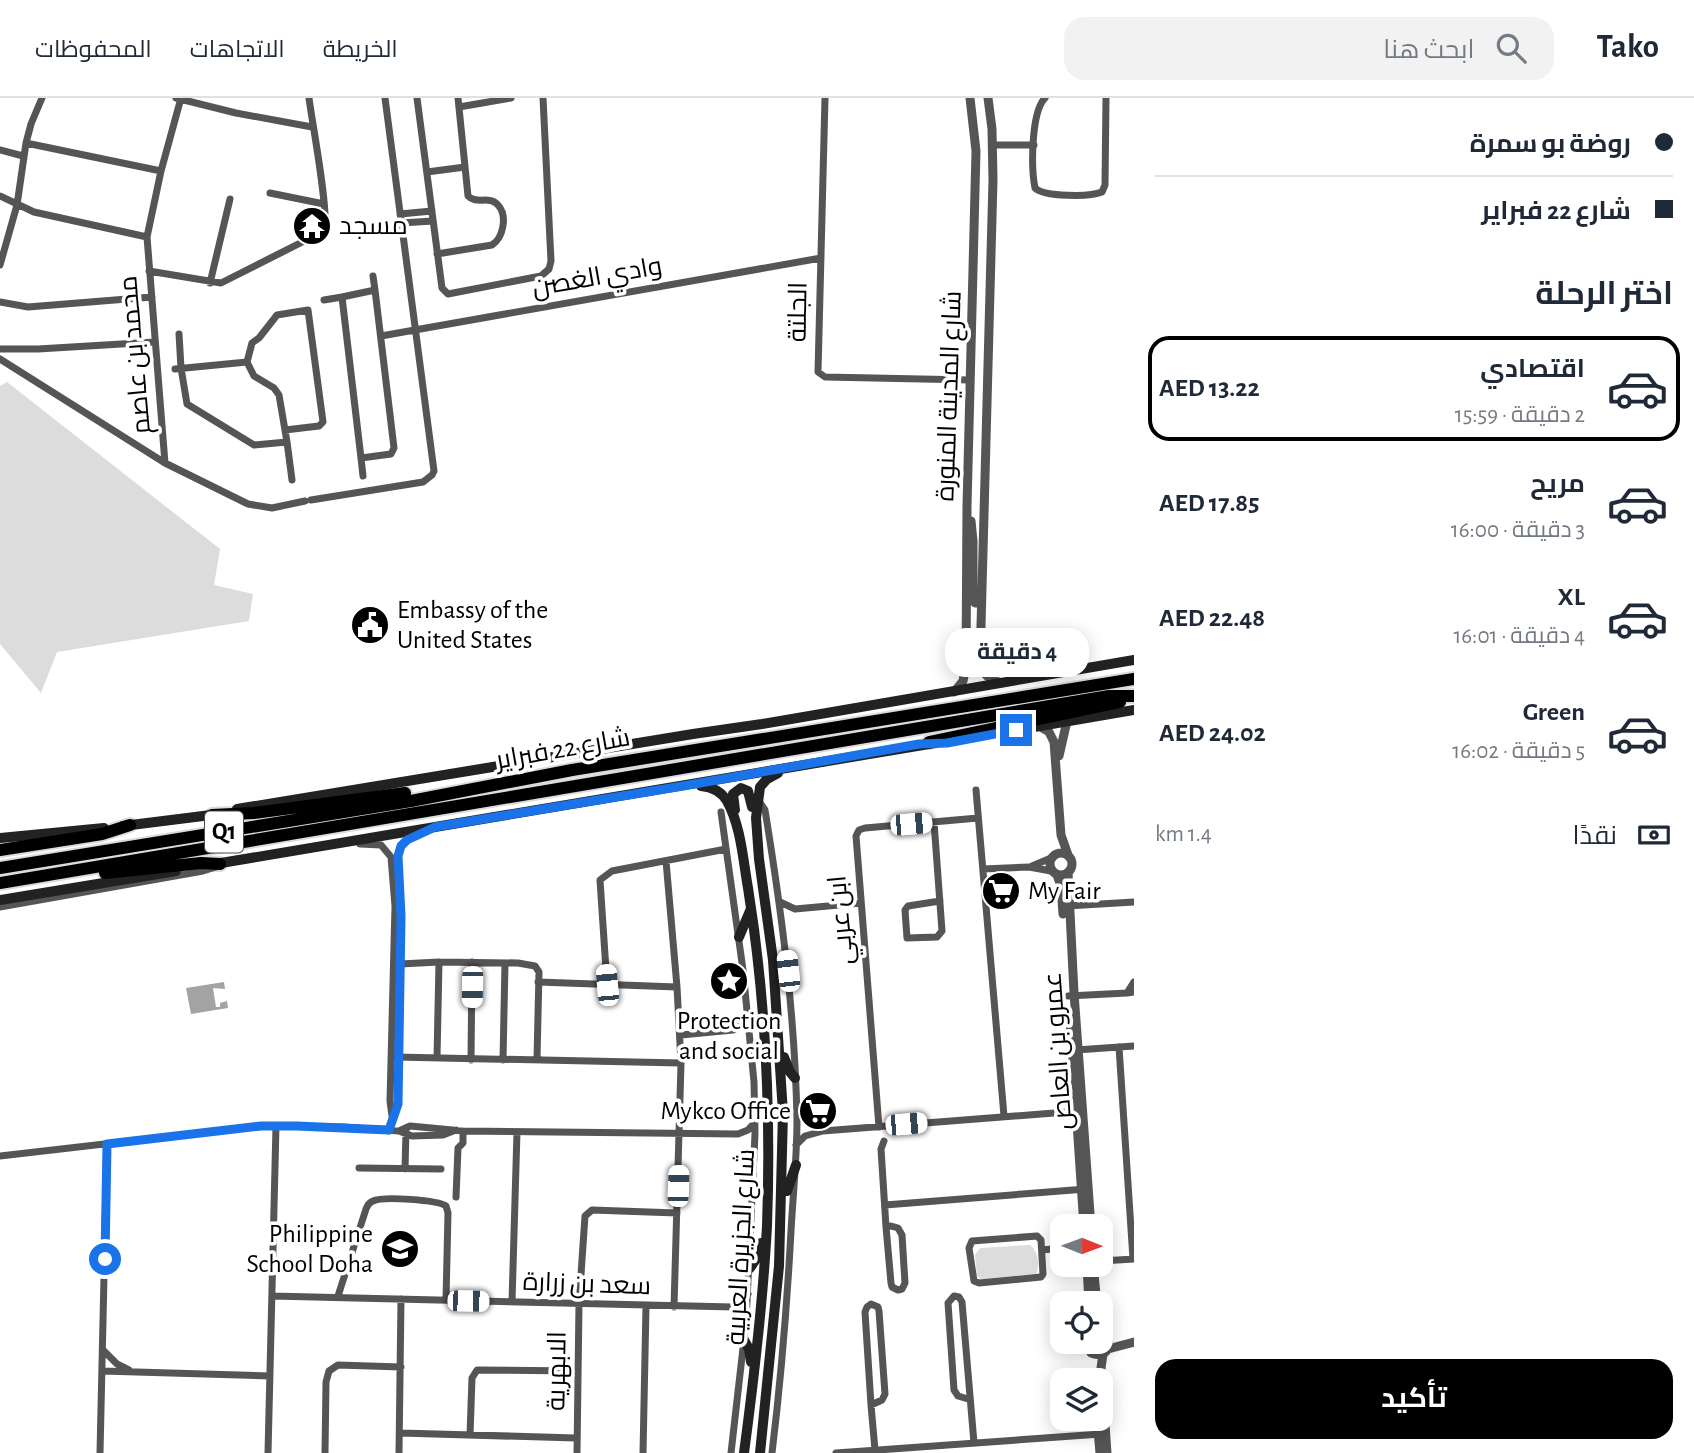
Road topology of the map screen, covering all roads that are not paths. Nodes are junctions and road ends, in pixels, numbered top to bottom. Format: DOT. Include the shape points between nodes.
graph roads {
  1 [pos="42,98"];
  2 [pos="309,98"];
  3 [pos="385,98"];
  4 [pos="417,98"];
  5 [pos="511,98"];
  6 [pos="543,98"];
  7 [pos="825,98"];
  8 [pos="970,98"];
  9 [pos="988,98"];
  10 [pos="1045,98"];
  11 [pos="1106,98"];
  12 [pos="179,99"];
  13 [pos="500,99"];
  14 [pos="459,102"];
  15 [pos="313,127"];
  16 [pos="26,143"];
  17 [pos="992,145"];
  18 [pos="1034,145"];
  19 [pos="0,150"];
  20 [pos="23,156"];
  21 [pos="465,167"];
  22 [pos="161,171"];
  23 [pos="427,172"];
  24 [pos="270,193"];
  25 [pos="0,196"];
  26 [pos="230,199"];
  27 [pos="324,204"];
  28 [pos="17,205"];
  29 [pos="432,211"];
  30 [pos="400,214"];
  31 [pos="433,221"];
  32 [pos="401,223"];
  33 [pos="147,237"];
  34 [pos="437,254"];
  35 [pos="821,258"];
  36 [pos="0,265"];
  37 [pos="149,271"];
  38 [pos="373,276"];
  39 [pos="210,283"];
  40 [pos="375,290"];
  41 [pos="152,297"];
  42 [pos="342,297"];
  43 [pos="324,300"];
  44 [pos="0,302"];
  45 [pos="415,330"];
  46 [pos="179,334"];
  47 [pos="381,336"];
  48 [pos="155,342"];
  49 [pos="0,349"];
  50 [pos="0,359"];
  51 [pos="247,362"];
  52 [pos="174,369"];
  53 [pos="158,370"];
  54 [pos="970,380"];
  55 [pos="285,430"];
  56 [pos="287,442"];
  57 [pos="361,458"];
  58 [pos="165,463"];
  59 [pos="363,476"];
  60 [pos="292,480"];
  61 [pos="967,506"];
  62 [pos="981,603"];
  63 [pos="1134,660"];
  64 [pos="1134,679"];
  65 [pos="1002,683"];
  66 [pos="954,692"];
  67 [pos="1134,697"];
  68 [pos="1134,709"];
  69 [pos="1067,721"];
  70 [pos="1040,726"];
  71 [pos="929,742"];
  72 [pos="1057,765"];
  73 [pos="793,767"];
  74 [pos="683,786"];
  75 [pos="976,790"];
  76 [pos="447,792"];
  77 [pos="757,798"];
  78 [pos="721,812"];
  79 [pos="212,815"];
  80 [pos="978,818"];
  81 [pos="934,822"];
  82 [pos="130,825"];
  83 [pos="435,827"];
  84 [pos="1061,835"];
  85 [pos="0,838"];
  86 [pos="331,844"];
  87 [pos="726,849"];
  88 [pos="0,850"];
  89 [pos="742,853"];
  90 [pos="1068,855"];
  91 [pos="1054,856"];
  92 [pos="759,859"];
  93 [pos="666,861"];
  94 [pos="220,863"];
  95 [pos="1029,867"];
  96 [pos="0,868"];
  97 [pos="983,869"];
  98 [pos="1068,872"];
  99 [pos="1054,873"];
  100 [pos="60,874"];
  101 [pos="0,883"];
  102 [pos="0,900"];
  103 [pos="940,901"];
  104 [pos="780,902"];
  105 [pos="1134,902"];
  106 [pos="861,903"];
  107 [pos="1066,906"];
  108 [pos="0,907"];
  109 [pos="751,907"];
  110 [pos="796,909"];
  111 [pos="782,918"];
  112 [pos="740,937"];
  113 [pos="439,962"];
  114 [pos="472,962"];
  115 [pos="505,963"];
  116 [pos="400,964"];
  117 [pos="538,982"];
  118 [pos="1134,982"];
  119 [pos="607,985"];
  120 [pos="677,987"];
  121 [pos="1130,993"];
  122 [pos="1071,996"];
  123 [pos="747,1016"];
  124 [pos="733,1030"];
  125 [pos="681,1035"];
  126 [pos="780,1038"];
  127 [pos="749,1041"];
  128 [pos="1134,1046"];
  129 [pos="1119,1047"];
  130 [pos="1075,1050"];
  131 [pos="395,1057"];
  132 [pos="437,1058"];
  133 [pos="537,1059"];
  134 [pos="471,1060"];
  135 [pos="503,1060"];
  136 [pos="681,1063"];
  137 [pos="795,1078"];
  138 [pos="1122,1086"];
  139 [pos="1134,1086"];
  140 [pos="1080,1111"];
  141 [pos="1004,1116"];
  142 [pos="797,1121"];
  143 [pos="755,1122"];
  144 [pos="276,1126"];
  145 [pos="879,1126"];
  146 [pos="389,1130"];
  147 [pos="460,1130"];
  148 [pos="404,1131"];
  149 [pos="822,1131"];
  150 [pos="517,1132"];
  151 [pos="680,1133"];
  152 [pos="738,1134"];
  153 [pos="884,1142"];
  154 [pos="107,1144"];
  155 [pos="796,1145"];
  156 [pos="755,1147"];
  157 [pos="0,1156"];
  158 [pos="796,1166"];
  159 [pos="359,1168"];
  160 [pos="405,1169"];
  161 [pos="441,1169"];
  162 [pos="1084,1189"];
  163 [pos="456,1197"];
  164 [pos="885,1205"];
  165 [pos="677,1213"];
  166 [pos="1084,1214"];
  167 [pos="1089,1214"];
  168 [pos="782,1222"];
  169 [pos="767,1226"];
  170 [pos="886,1227"];
  171 [pos="1050,1249"];
  172 [pos="1042,1250"];
  173 [pos="1134,1259"];
  174 [pos="1113,1260"];
  175 [pos="750,1268"];
  176 [pos="748,1294"];
  177 [pos="272,1296"];
  178 [pos="338,1296"];
  179 [pos="401,1299"];
  180 [pos="446,1300"];
  181 [pos="512,1302"];
  182 [pos="579,1304"];
  183 [pos="646,1306"];
  184 [pos="674,1307"];
  185 [pos="733,1307"];
  186 [pos="746,1322"];
  187 [pos="1113,1336"];
  188 [pos="744,1340"];
  189 [pos="1132,1342"];
  190 [pos="103,1349"];
  191 [pos="1113,1349"];
  192 [pos="1105,1354"];
  193 [pos="401,1367"];
  194 [pos="102,1371"];
  195 [pos="578,1371"];
  196 [pos="136,1373"];
  197 [pos="270,1377"];
  198 [pos="754,1377"];
  199 [pos="968,1399"];
  200 [pos="871,1405"];
  201 [pos="1101,1431"];
  202 [pos="400,1433"];
  203 [pos="1102,1434"];
  204 [pos="470,1435"];
  205 [pos="576,1438"];
  206 [pos="974,1443"];
  207 [pos="773,1449"];
  208 [pos="876,1450"];
  209 [pos="909,1450"];
  210 [pos="100,1453"];
  211 [pos="268,1453"];
  212 [pos="325,1453"];
  213 [pos="399,1453"];
  214 [pos="577,1453"];
  215 [pos="643,1453"];
  216 [pos="731,1453"];
  217 [pos="744,1453"];
  218 [pos="760,1453"];
  219 [pos="782,1453"];
  220 [pos="836,1453"];
  221 [pos="1100,1453"];
  222 [pos="1107,1453"];
  1 -- 16 [label="street"];
  2 -- 15 [label="street"];
  3 -- 30 [label="street, محمد بن عاصم"];
  4 -- 23 [label="street"];
  5 -- 13 [label="street"];
  6 -- 34 [label="street" via="550,269 541,276 446,293"];
  7 -- 35 [label="street, الجلتة"];
  8 -- 54 [label="street, شارع المدينة المنورة" via="976,151"];
  9 -- 17 [label="street, شارع المدينة المنورة"];
  10 -- 18 [label="street" via="1036,114"];
  11 -- 18 [label="street" via="1102,192 1040,192 1034,186"];
  12 -- 15 [label="street"];
  12 -- 22 [label="street, محمد بن عاصم"];
  13 -- 14 [label="street"];
  14 -- 21 [label="street"];
  15 -- 27 [label="street"];
  16 -- 20 [label="street"];
  16 -- 22 [label="street"];
  17 -- 18 [label="street"];
  17 -- 62 [label="street, شارع المدينة المنورة"];
  19 -- 20 [label="street"];
  20 -- 28 [label="street"];
  21 -- 23 [label="street"];
  21 -- 34 [label="street" via="469,198 491,200 500,206 501,236 492,245"];
  22 -- 33 [label="street, محمد بن عاصم"];
  23 -- 29 [label="street"];
  24 -- 27 [label="street"];
  25 -- 28 [label="street"];
  26 -- 39 [label="street"];
  27 -- 39 [label="street" via="326,226 321,233 225,282"];
  28 -- 33 [label="street"];
  28 -- 36 [label="street"];
  29 -- 30 [label="street"];
  29 -- 31 [label="street"];
  30 -- 32 [label="street, محمد بن عاصم"];
  31 -- 32 [label="street"];
  31 -- 34 [label="street"];
  32 -- 45 [label="street, محمد بن عاصم"];
  33 -- 37 [label="street, محمد بن عاصم"];
  35 -- 45 [label="street, وادي الغصن"];
  35 -- 54 [label="street, الجلتة" via="818,369 822,376"];
  37 -- 39 [label="street"];
  37 -- 41 [label="street, محمد بن عاصم"];
  38 -- 40 [label="street"];
  40 -- 42 [label="street"];
  40 -- 47 [label="street"];
  41 -- 44 [label="street" via="28,307"];
  41 -- 48 [label="street, محمد بن عاصم"];
  42 -- 43 [label="street"];
  42 -- 57 [label="street"];
  45 -- 47 [label="street, وادي الغصن"];
  45 -- 58 [label="street, محمد بن عاصم" via="434,465 432,475 423,482 272,508 248,504"];
  46 -- 52 [label="street"];
  47 -- 57 [label="street" via="394,447 391,454"];
  48 -- 49 [label="street"];
  48 -- 53 [label="street, محمد بن عاصم"];
  50 -- 58 [label="street"];
  51 -- 52 [label="street"];
  51 -- 55 [label="street" via="254,376 279,395"];
  51 -- 55 [label="street" via="252,343 273,318 308,310 323,422"];
  52 -- 53 [label="street"];
  52 -- 56 [label="street" via="190,406 254,445"];
  53 -- 58 [label="street, محمد بن عاصم"];
  54 -- 61 [label="street, شارع المدينة المنورة"];
  55 -- 56 [label="street"];
  56 -- 60 [label="street"];
  57 -- 59 [label="street"];
  61 -- 62 [label="street" via="974,541 973,599"];
  61 -- 66 [label="street, شارع المدينة المنورة" via="966,667"];
  62 -- 65 [label="street, شارع المدينة المنورة" via="981,668 987,677"];
  63 -- 65 [label="main road, شارع 22 فبراير"];
  64 -- 76 [label="highway, شارع 22 فبراير / Q1"];
  65 -- 66 [label="main road, شارع 22 فبراير"];
  66 -- 79 [label="main road, شارع 22 فبراير"];
  67 -- 71 [label="highway"];
  67 -- 100 [label="highway, شارع 22 فبراير / Q1" via="1109,696"];
  68 -- 69 [label="main road, شارع 22 فبراير"];
  69 -- 70 [label="main road, شارع 22 فبراير"];
  69 -- 72 [label="street"];
  70 -- 71 [label="main road, شارع 22 فبراير" via="947,743"];
  70 -- 72 [label="street" via="1052,736"];
  71 -- 73 [label="main road, شارع 22 فبراير"];
  72 -- 84 [label="street"];
  73 -- 74 [label="main road, شارع 22 فبراير"];
  73 -- 77 [label="main road" via="767,779"];
  74 -- 83 [label="main road, شارع 22 فبراير"];
  74 -- 89 [label="main road, شارع الجزيرة العربية" via="705,786 723,795"];
  75 -- 80 [label="street"];
  76 -- 79 [label="highway"];
  76 -- 96 [label="highway, شارع 22 فبراير / Q1"];
  77 -- 92 [label="main road, شارع الجزيرة العربية"];
  77 -- 104 [label="street, شارع الجزيرة العربية" via="765,810"];
  78 -- 87 [label="street, شارع الجزيرة العربية"];
  79 -- 82 [label="main road, شارع 22 فبراير"];
  80 -- 81 [label="street, ابن عربي"];
  80 -- 97 [label="street"];
  81 -- 103 [label="street"];
  81 -- 106 [label="street, ابن عربي" via="859,830 855,845"];
  82 -- 85 [label="main road, شارع 22 فبراير"];
  82 -- 88 [label="highway" via="102,834"];
  83 -- 86 [label="main road, شارع 22 فبراير"];
  83 -- 116 [label="street" via="407,840 398,853"];
  84 -- 90 [label="street"];
  84 -- 91 [label="street"];
  86 -- 94 [label="main road, شارع 22 فبراير"];
  86 -- 131 [label="street" via="376,843 391,857"];
  87 -- 93 [label="street"];
  87 -- 112 [label="street, شارع الجزيرة العربية"];
  89 -- 92 [label="main road" via="733,797 741,788 751,796"];
  89 -- 109 [label="main road, شارع الجزيرة العربية"];
  90 -- 91 [label="street"];
  90 -- 98 [label="street, عمرو بن العاص" via="1072,864"];
  91 -- 95 [label="street"];
  91 -- 99 [label="street, عمرو بن العاص"];
  92 -- 126 [label="main road, شارع الجزيرة العربية"];
  93 -- 119 [label="street" via="612,871 600,880"];
  93 -- 120 [label="street"];
  94 -- 100 [label="highway"];
  94 -- 102 [label="main road, شارع 22 فبراير"];
  94 -- 108 [label="street, شارع 22 فبراير" via="203,871"];
  95 -- 97 [label="street"];
  95 -- 99 [label="street"];
  97 -- 141 [label="street"];
  98 -- 99 [label="street"];
  98 -- 107 [label="street, عمرو بن العاص"];
  99 -- 107 [label="street, عمرو بن العاص"];
  100 -- 101 [label="highway, شارع 22 فبراير / Q1"];
  103 -- 103 [label="street" via="941,935 908,938 908,906"];
  104 -- 110 [label="street"];
  104 -- 111 [label="street, شارع الجزيرة العربية"];
  105 -- 107 [label="street"];
  106 -- 110 [label="street"];
  106 -- 145 [label="street, ابن عربي"];
  107 -- 122 [label="street, عمرو بن العاص"];
  109 -- 112 [label="main road"];
  109 -- 169 [label="main road, شارع الجزيرة العربية" via="765,1059"];
  110 -- 111 [label="street"];
  111 -- 137 [label="street, شارع الجزيرة العربية"];
  112 -- 123 [label="street, شارع الجزيرة العربية"];
  113 -- 114 [label="street"];
  113 -- 116 [label="street"];
  113 -- 132 [label="street"];
  114 -- 115 [label="street"];
  114 -- 134 [label="street"];
  115 -- 117 [label="street" via="536,965"];
  115 -- 135 [label="street"];
  116 -- 131 [label="street"];
  117 -- 119 [label="street"];
  117 -- 133 [label="street"];
  118 -- 121 [label="street"];
  119 -- 120 [label="street"];
  120 -- 125 [label="street"];
  121 -- 122 [label="street"];
  122 -- 130 [label="street, عمرو بن العاص"];
  123 -- 124 [label="street"];
  123 -- 127 [label="street, شارع الجزيرة العربية"];
  124 -- 125 [label="street"];
  124 -- 127 [label="street"];
  125 -- 136 [label="street"];
  126 -- 137 [label="main road"];
  126 -- 168 [label="main road, شارع الجزيرة العربية"];
  127 -- 143 [label="street, شارع الجزيرة العربية"];
  128 -- 129 [label="street"];
  129 -- 130 [label="street"];
  129 -- 138 [label="street"];
  130 -- 140 [label="street, عمرو بن العاص"];
  131 -- 132 [label="street"];
  131 -- 146 [label="street" via="398,1104"];
  132 -- 134 [label="street"];
  133 -- 135 [label="street"];
  133 -- 136 [label="street"];
  134 -- 135 [label="street"];
  136 -- 151 [label="street"];
  137 -- 142 [label="street, شارع الجزيرة العربية"];
  138 -- 139 [label="street"];
  138 -- 173 [label="street"];
  140 -- 141 [label="street"];
  140 -- 162 [label="street, عمرو بن العاص"];
  141 -- 145 [label="street"];
  142 -- 149 [label="street" via="806,1129"];
  142 -- 155 [label="street, شارع الجزيرة العربية"];
  143 -- 152 [label="street"];
  143 -- 156 [label="street, شارع الجزيرة العربية"];
  144 -- 146 [label="street"];
  144 -- 154 [label="street"];
  144 -- 177 [label="street"];
  145 -- 149 [label="street"];
  146 -- 148 [label="street"];
  147 -- 148 [label="street" via="443,1135"];
  147 -- 150 [label="street"];
  147 -- 163 [label="street" via="463,1143 458,1148"];
  148 -- 160 [label="street"];
  149 -- 155 [label="street" via="805,1136"];
  150 -- 151 [label="street"];
  150 -- 181 [label="street"];
  151 -- 152 [label="street"];
  151 -- 165 [label="street"];
  152 -- 156 [label="street"];
  153 -- 164 [label="street"];
  154 -- 157 [label="street"];
  154 -- 190 [label="street"];
  155 -- 158 [label="street, شارع الجزيرة العربية"];
  156 -- 175 [label="street, شارع الجزيرة العربية"];
  158 -- 168 [label="main road" via="788,1183"];
  158 -- 207 [label="street, شارع الجزيرة العربية"];
  159 -- 160 [label="street"];
  160 -- 161 [label="street"];
  162 -- 164 [label="street"];
  162 -- 166 [label="street, عمرو بن العاص"];
  162 -- 167 [label="street, عمرو بن العاص"];
  164 -- 170 [label="street"];
  165 -- 182 [label="street, الابهرية" via="588,1212"];
  165 -- 184 [label="street"];
  168 -- 218 [label="main road, شارع الجزيرة العربية"];
  169 -- 175 [label="main road"];
  169 -- 198 [label="main road, شارع الجزيرة العربية"];
  170 -- 170 [label="street" via="891,1285 900,1290 905,1283 902,1233 896,1227"];
  171 -- 172 [label="street"];
  172 -- 172 [label="street" via="1037,1236 975,1240 969,1248 972,1279 979,1283 1039,1278 1043,1274"];
  173 -- 174 [label="street"];
  175 -- 176 [label="street, شارع الجزيرة العربية"];
  176 -- 185 [label="street"];
  176 -- 186 [label="street, شارع الجزيرة العربية"];
  177 -- 178 [label="street, سعد بن زرارة"];
  177 -- 197 [label="street"];
  178 -- 179 [label="street, سعد بن زرارة"];
  178 -- 180 [label="street" via="367,1206 376,1200 402,1200 440,1202 448,1209"];
  179 -- 180 [label="street, سعد بن زرارة"];
  179 -- 193 [label="street"];
  180 -- 181 [label="street, سعد بن زرارة"];
  181 -- 182 [label="street, سعد بن زرارة"];
  182 -- 183 [label="street, سعد بن زرارة"];
  182 -- 195 [label="street, الابهرية"];
  183 -- 184 [label="street, سعد بن زرارة"];
  183 -- 215 [label="street"];
  184 -- 185 [label="street, سعد بن زرارة"];
  185 -- 186 [label="street"];
  186 -- 188 [label="street, شارع الجزيرة العربية"];
  187 -- 189 [label="street"];
  188 -- 198 [label="main road"];
  188 -- 216 [label="street, شارع الجزيرة العربية"];
  189 -- 191 [label="street"];
  190 -- 194 [label="street"];
  190 -- 196 [label="street" via="117,1364"];
  192 -- 203 [label="street" via="1101,1368"];
  193 -- 202 [label="street"];
  193 -- 212 [label="street" via="333,1367 326,1376"];
  194 -- 196 [label="street"];
  194 -- 210 [label="street"];
  195 -- 204 [label="street" via="477,1370 472,1378"];
  195 -- 205 [label="street, الابهرية"];
  196 -- 197 [label="street"];
  197 -- 211 [label="street"];
  198 -- 217 [label="main road, شارع الجزيرة العربية"];
  199 -- 199 [label="street" via="962,1302 954,1296 948,1304 954,1390"];
  199 -- 206 [label="street"];
  200 -- 200 [label="street" via="885,1394 880,1311 873,1304 865,1311"];
  200 -- 208 [label="street"];
  201 -- 203 [label="street"];
  202 -- 204 [label="street"];
  202 -- 213 [label="street"];
  203 -- 206 [label="street"];
  203 -- 221 [label="street"];
  203 -- 222 [label="street"];
  204 -- 205 [label="street"];
  205 -- 214 [label="street, الابهرية"];
  206 -- 209 [label="street"];
  207 -- 219 [label="street"];
  208 -- 209 [label="street"];
  208 -- 220 [label="street"];
}
